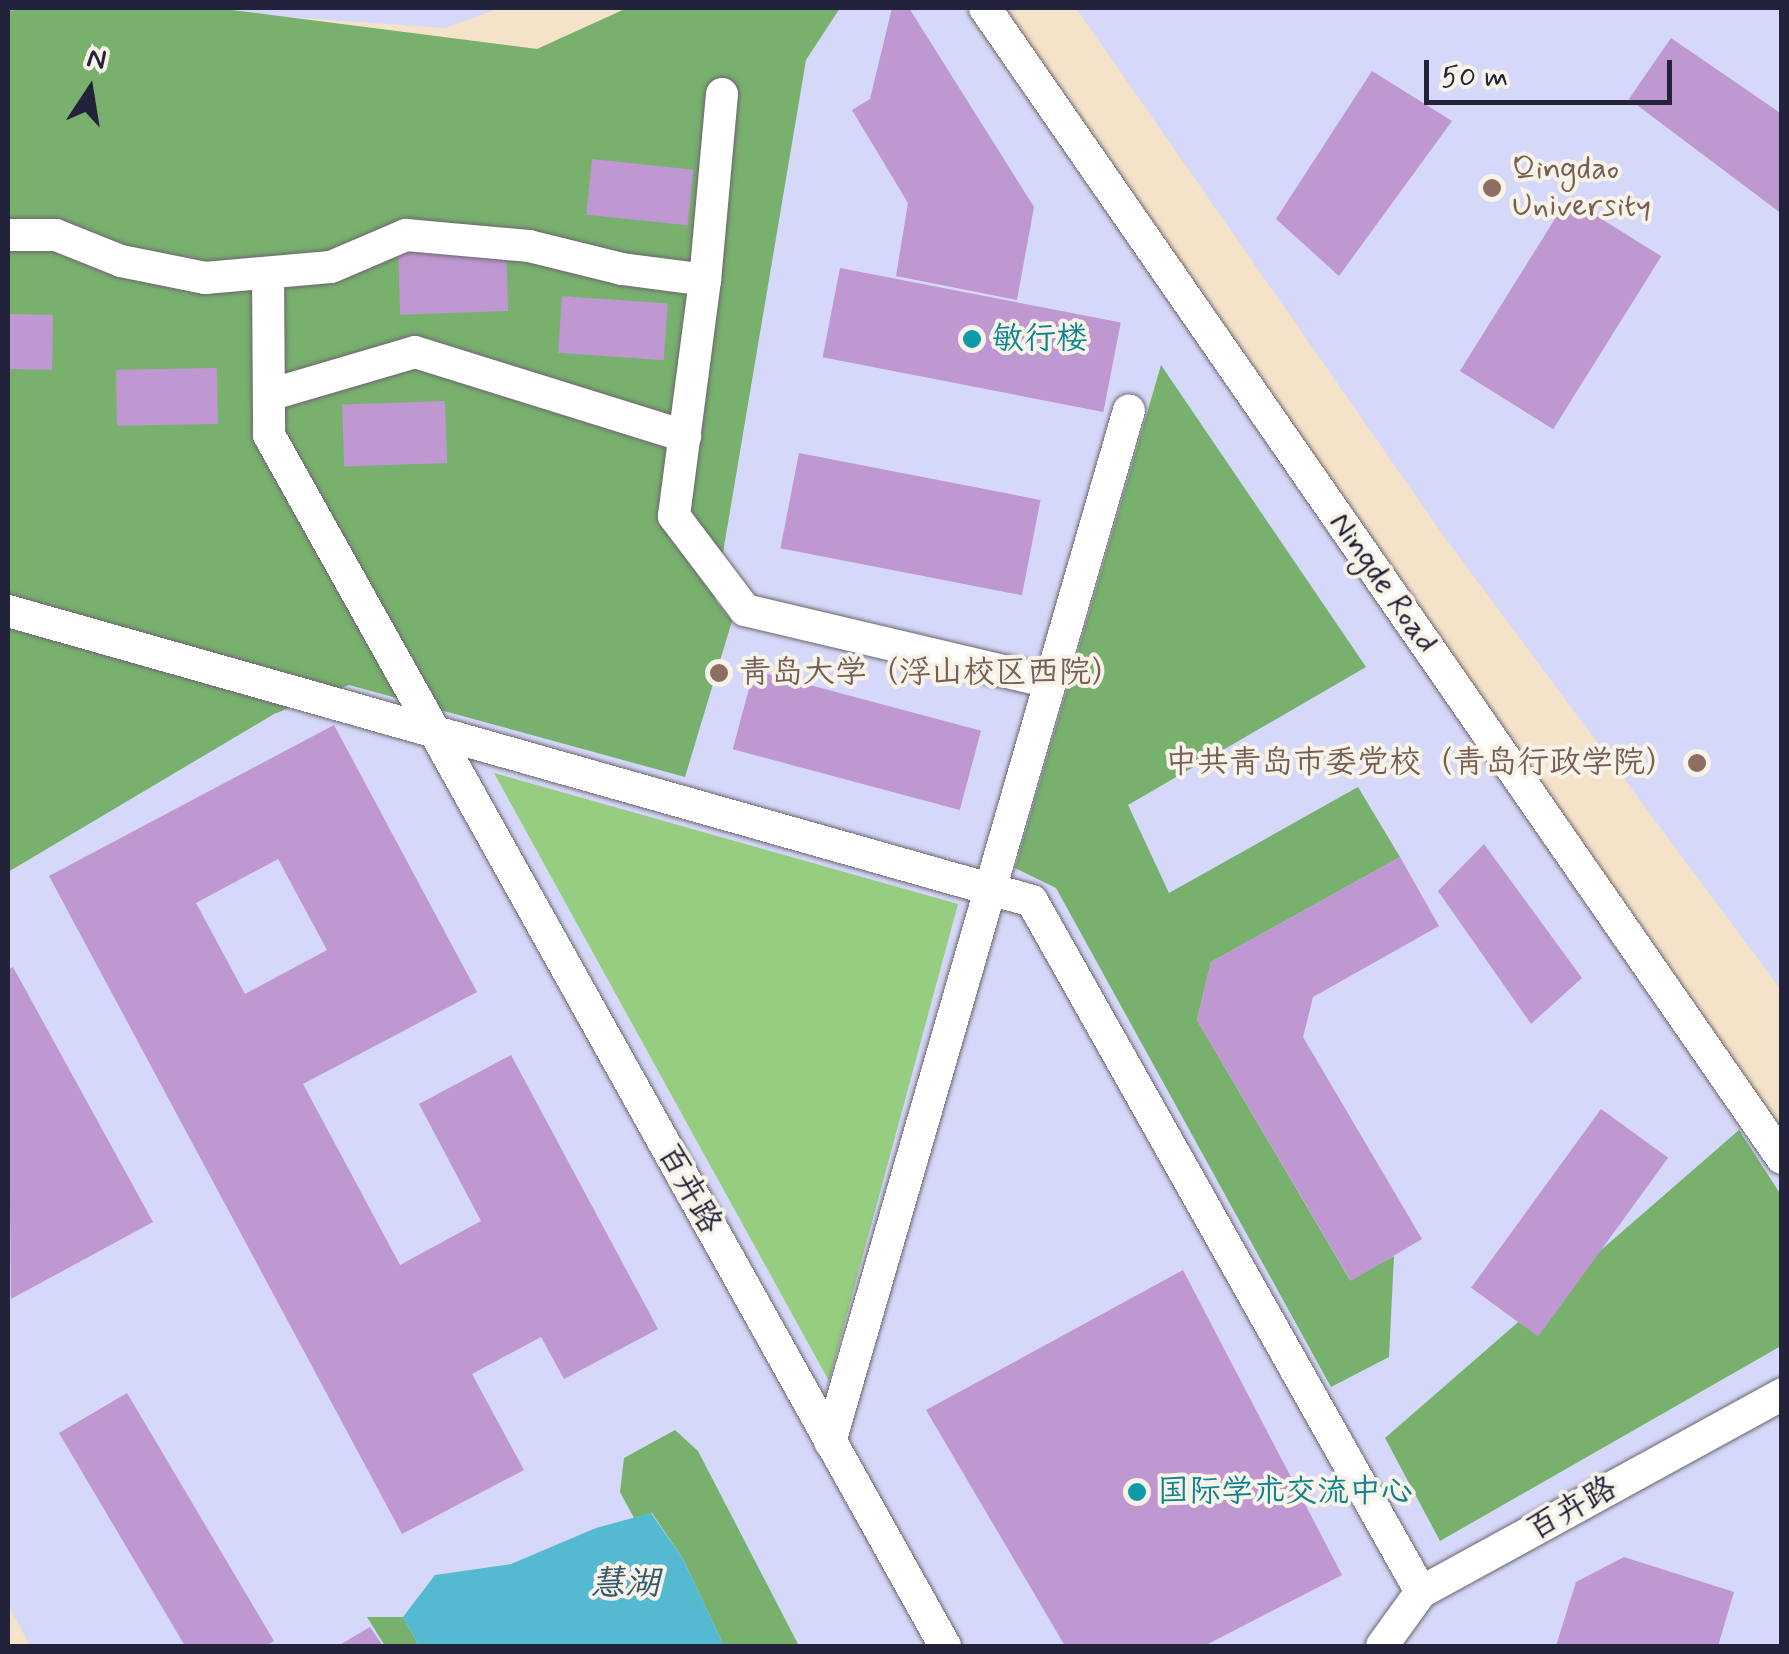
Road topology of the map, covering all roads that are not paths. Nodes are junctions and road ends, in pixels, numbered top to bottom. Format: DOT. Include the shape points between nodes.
graph roads {
  1 [pos="985,8"];
  2 [pos="722,94"];
  3 [pos="8,235"];
  4 [pos="268,274"];
  5 [pos="705,280"];
  6 [pos="268,395"];
  7 [pos="1128,410"];
  8 [pos="685,436"];
  9 [pos="8,611"];
  10 [pos="1050,682"];
  11 [pos="434,732"];
  12 [pos="990,889"];
  13 [pos="1782,1158"];
  14 [pos="1782,1394"];
  15 [pos="830,1442"];
  16 [pos="1421,1592"];
  17 [pos="945,1646"];
  18 [pos="1382,1646"];
  1 -- 13 [label="street, Ningde Road"];
  2 -- 5 [label="street"];
  3 -- 4 [label="street" via="56,235 121,261 205,278"];
  4 -- 5 [label="street" via="330,267 406,235 529,246 622,270"];
  4 -- 6 [label="street, 百卉路"];
  5 -- 8 [label="street"];
  6 -- 8 [label="street" via="415,352"];
  6 -- 11 [label="street, 百卉路" via="269,435"];
  7 -- 10 [label="street"];
  8 -- 10 [label="street" via="674,516 745,610"];
  9 -- 11 [label="street"];
  10 -- 12 [label="street"];
  11 -- 12 [label="street"];
  11 -- 15 [label="street, 百卉路"];
  12 -- 15 [label="street"];
  12 -- 16 [label="street" via="1032,901"];
  14 -- 16 [label="street, 百卉路"];
  15 -- 17 [label="street, 百卉路"];
  16 -- 18 [label="street, 百卉路"];
}
